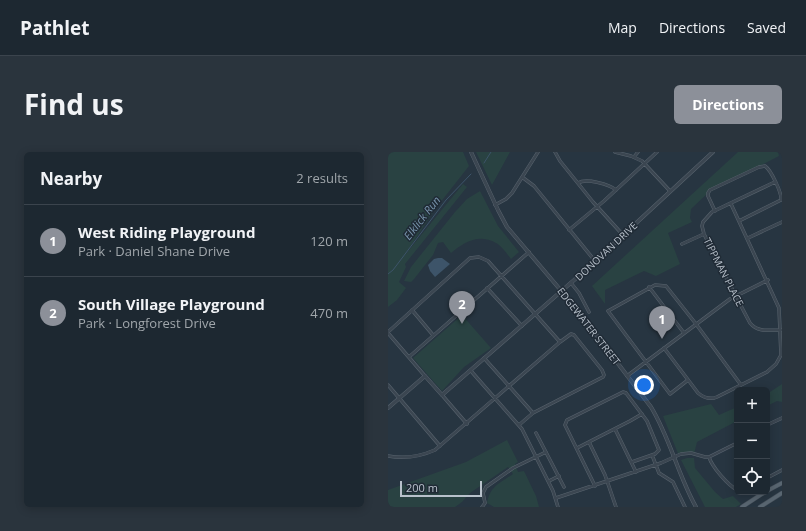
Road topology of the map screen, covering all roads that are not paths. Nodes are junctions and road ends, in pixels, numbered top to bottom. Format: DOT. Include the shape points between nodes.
graph roads {
  1 [pos="471,152"];
  2 [pos="538,152"];
  3 [pos="556,152"];
  4 [pos="615,152"];
  5 [pos="638,152"];
  6 [pos="657,152"];
  7 [pos="713,152"];
  8 [pos="634,157"];
  9 [pos="645,163"];
  10 [pos="522,177"];
  11 [pos="775,182"];
  12 [pos="578,183"];
  13 [pos="616,190"];
  14 [pos="670,191"];
  15 [pos="731,204"];
  16 [pos="495,205"];
  17 [pos="597,207"];
  18 [pos="715,211"];
  19 [pos="740,221"];
  20 [pos="782,222"];
  21 [pos="569,230"];
  22 [pos="704,234"];
  23 [pos="623,235"];
  24 [pos="748,238"];
  25 [pos="682,244"];
  26 [pos="529,252"];
  27 [pos="595,261"];
  28 [pos="502,276"];
  29 [pos="768,280"];
  30 [pos="571,283"];
  31 [pos="649,287"];
  32 [pos="487,288"];
  33 [pos="562,291"];
  34 [pos="736,296"];
  35 [pos="412,310"];
  36 [pos="589,312"];
  37 [pos="535,314"];
  38 [pos="696,324"];
  39 [pos="522,326"];
  40 [pos="781,330"];
  41 [pos="388,332"];
  42 [pos="684,334"];
  43 [pos="434,335"];
  44 [pos="560,342"];
  45 [pos="664,348"];
  46 [pos="409,357"];
  47 [pos="484,358"];
  48 [pos="646,362"];
  49 [pos="470,370"];
  50 [pos="425,376"];
  51 [pos="628,376"];
  52 [pos="688,380"];
  53 [pos="388,385"];
  54 [pos="741,385"];
  55 [pos="510,386"];
  56 [pos="442,395"];
  57 [pos="399,398"];
  58 [pos="496,398"];
  59 [pos="388,408"];
  60 [pos="533,413"];
  61 [pos="642,414"];
  62 [pos="782,418"];
  63 [pos="467,424"];
  64 [pos="770,424"];
  65 [pos="519,425"];
  66 [pos="615,429"];
  67 [pos="536,433"];
  68 [pos="589,442"];
  69 [pos="734,444"];
  70 [pos="440,446"];
  71 [pos="577,448"];
  72 [pos="546,452"];
  73 [pos="652,455"];
  74 [pos="388,456"];
  75 [pos="536,457"];
  76 [pos="709,457"];
  77 [pos="674,458"];
  78 [pos="632,462"];
  79 [pos="656,465"];
  80 [pos="782,470"];
  81 [pos="636,472"];
  82 [pos="558,476"];
  83 [pos="770,476"];
  84 [pos="549,481"];
  85 [pos="608,481"];
  86 [pos="782,482"];
  87 [pos="595,486"];
  88 [pos="564,487"];
  89 [pos="734,488"];
  90 [pos="770,489"];
  91 [pos="782,493"];
  92 [pos="760,495"];
  93 [pos="556,498"];
  94 [pos="482,507"];
  95 [pos="558,507"];
  96 [pos="616,507"];
  97 [pos="685,507"];
  98 [pos="696,507"];
  99 [pos="742,507"];
  100 [pos="760,507"];
  1 -- 16 [label="street, EDGEWATER STREET"];
  2 -- 10 [label="street"];
  3 -- 12 [label="street"];
  4 -- 8 [label="street"];
  5 -- 8 [label="street"];
  6 -- 9 [label="street"];
  7 -- 14 [label="street, DONOVAN DRIVE"];
  8 -- 9 [label="street"];
  9 -- 13 [label="street"];
  9 -- 14 [label="street"];
  10 -- 16 [label="street" via="511,194"];
  10 -- 21 [label="street" via="534,186"];
  11 -- 15 [label="street, TIPPMAN PLACE"];
  11 -- 18 [label="street" via="765,166 710,190 708,194"];
  11 -- 19 [label="street" via="782,196 781,200"];
  12 -- 13 [label="street" via="586,180 611,186"];
  12 -- 17 [label="street"];
  13 -- 17 [label="street"];
  14 -- 23 [label="street, DONOVAN DRIVE"];
  15 -- 18 [label="street, TIPPMAN PLACE"];
  15 -- 19 [label="street"];
  16 -- 26 [label="street, EDGEWATER STREET" via="507,227"];
  17 -- 21 [label="street"];
  17 -- 23 [label="street"];
  18 -- 22 [label="street, TIPPMAN PLACE" via="708,214 703,222"];
  19 -- 24 [label="street"];
  20 -- 24 [label="street"];
  21 -- 27 [label="street"];
  22 -- 25 [label="street"];
  22 -- 34 [label="street, TIPPMAN PLACE"];
  23 -- 27 [label="street, DONOVAN DRIVE"];
  24 -- 29 [label="street"];
  26 -- 28 [label="street"];
  26 -- 33 [label="street, EDGEWATER STREET"];
  27 -- 30 [label="street, DONOVAN DRIVE"];
  28 -- 32 [label="street"];
  28 -- 35 [label="street" via="483,258 470,258"];
  28 -- 37 [label="street"];
  29 -- 34 [label="street"];
  29 -- 40 [label="street" via="779,308"];
  30 -- 33 [label="street, DONOVAN DRIVE"];
  30 -- 36 [label="street"];
  31 -- 38 [label="street" via="657,284 666,286"];
  31 -- 42 [label="street"];
  31 -- 48 [label="street" via="608,311"];
  32 -- 39 [label="street"];
  32 -- 43 [label="street"];
  33 -- 37 [label="street, DONOVAN DRIVE"];
  33 -- 51 [label="street, EDGEWATER STREET"];
  34 -- 38 [label="street"];
  34 -- 40 [label="street, TIPPMAN PLACE" via="753,326 761,330"];
  35 -- 41 [label="street"];
  35 -- 43 [label="street"];
  37 -- 39 [label="street, DONOVAN DRIVE"];
  37 -- 44 [label="street"];
  38 -- 42 [label="street"];
  38 -- 54 [label="street"];
  39 -- 47 [label="street, DONOVAN DRIVE"];
  40 -- 54 [label="street" via="781,355 776,364 767,372"];
  41 -- 46 [label="street"];
  42 -- 45 [label="street"];
  43 -- 46 [label="street"];
  44 -- 55 [label="street"];
  44 -- 60 [label="street" via="569,335 574,335 604,375"];
  45 -- 48 [label="street"];
  45 -- 52 [label="street"];
  46 -- 50 [label="street"];
  47 -- 49 [label="street, DONOVAN DRIVE"];
  47 -- 55 [label="street"];
  48 -- 51 [label="street"];
  48 -- 52 [label="street" via="670,394"];
  49 -- 56 [label="street, DONOVAN DRIVE"];
  49 -- 58 [label="street"];
  50 -- 56 [label="street"];
  50 -- 57 [label="street"];
  51 -- 77 [label="street, EDGEWATER STREET" via="655,414"];
  52 -- 54 [label="street" via="698,394 713,399"];
  53 -- 57 [label="street"];
  55 -- 58 [label="street"];
  55 -- 60 [label="street"];
  56 -- 63 [label="street"];
  57 -- 59 [label="street"];
  57 -- 70 [label="street"];
  58 -- 63 [label="street"];
  58 -- 65 [label="street"];
  60 -- 65 [label="street"];
  61 -- 66 [label="street"];
  61 -- 71 [label="street" via="628,394 623,392 568,419 565,425"];
  61 -- 73 [label="street" via="658,448 658,452"];
  62 -- 64 [label="street"];
  63 -- 70 [label="street"];
  65 -- 75 [label="street"];
  66 -- 68 [label="street"];
  66 -- 78 [label="street"];
  67 -- 72 [label="street"];
  68 -- 71 [label="street"];
  68 -- 85 [label="street"];
  69 -- 76 [label="street"];
  70 -- 74 [label="street" via="435,450 405,458"];
  71 -- 87 [label="street"];
  72 -- 75 [label="street"];
  72 -- 82 [label="street"];
  73 -- 78 [label="street"];
  73 -- 79 [label="street"];
  75 -- 84 [label="street"];
  75 -- 94 [label="street" via="486,487 483,491 485,503"];
  76 -- 77 [label="street" via="687,453"];
  76 -- 89 [label="street"];
  77 -- 79 [label="street"];
  77 -- 98 [label="street, EDGEWATER STREET"];
  78 -- 81 [label="street"];
  79 -- 81 [label="street"];
  79 -- 97 [label="street" via="659,473 674,485"];
  80 -- 83 [label="street"];
  81 -- 85 [label="street"];
  82 -- 84 [label="street"];
  82 -- 88 [label="street"];
  84 -- 93 [label="street"];
  85 -- 87 [label="street"];
  85 -- 96 [label="street"];
  86 -- 90 [label="main road"];
  87 -- 93 [label="street"];
  91 -- 100 [label="main road"];
  92 -- 99 [label="main road"];
  93 -- 95 [label="street"];
}
